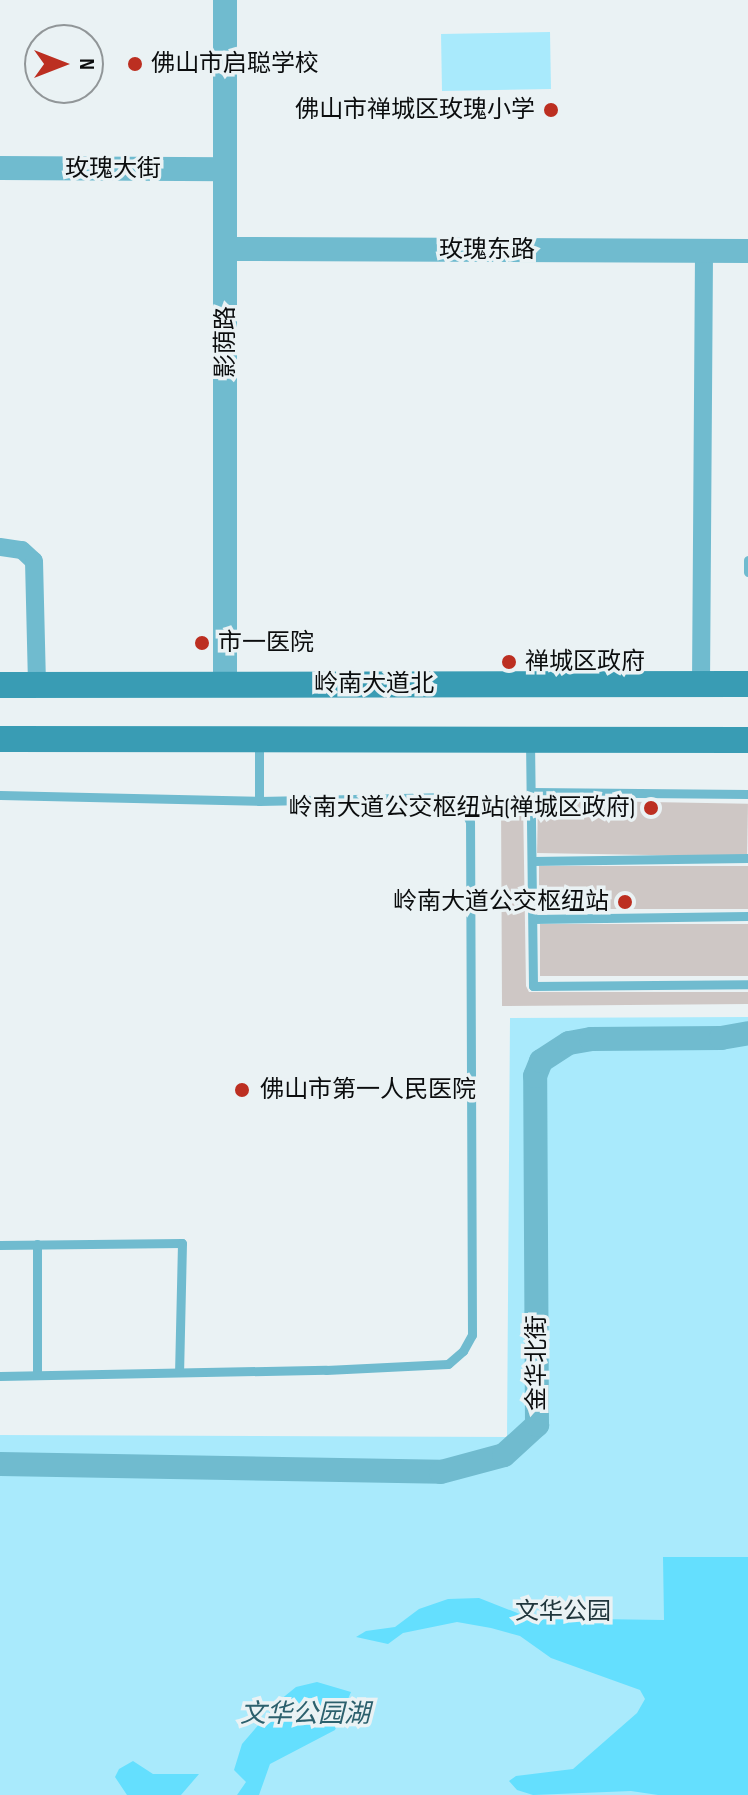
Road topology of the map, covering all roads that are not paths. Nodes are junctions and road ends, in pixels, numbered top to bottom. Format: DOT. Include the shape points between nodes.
graph roads {
  1 [pos="225,0"];
  2 [pos="0,168"];
  3 [pos="225,169"];
  4 [pos="226,249"];
  5 [pos="704,250"];
  6 [pos="748,251"];
  7 [pos="0,547"];
  8 [pos="748,560"];
  9 [pos="748,572"];
  10 [pos="701,684"];
  11 [pos="748,684"];
  12 [pos="0,685"];
  13 [pos="37,685"];
  14 [pos="225,685"];
  15 [pos="0,739"];
  16 [pos="259,739"];
  17 [pos="530,740"];
  18 [pos="748,740"];
  19 [pos="531,792"];
  20 [pos="748,794"];
  21 [pos="0,795"];
  22 [pos="259,801"];
  23 [pos="748,858"];
  24 [pos="532,861"];
  25 [pos="748,916"];
  26 [pos="533,919"];
  27 [pos="748,984"];
  28 [pos="748,1033"];
  29 [pos="37,1244"];
  30 [pos="0,1245"];
  31 [pos="179,1371"];
  32 [pos="37,1374"];
  33 [pos="0,1376"];
  34 [pos="0,1464"];
  1 -- 3 [label="street, 影荫路"];
  2 -- 3 [label="street, 玫瑰大街"];
  3 -- 4 [label="street, 影荫路"];
  4 -- 5 [label="street, 玫瑰东路"];
  4 -- 14 [label="street, 影荫路"];
  5 -- 6 [label="street, 玫瑰东路"];
  5 -- 10 [label="street"];
  7 -- 13 [label="street" via="22,550 34,561"];
  8 -- 9 [label="lane"];
  10 -- 11 [label="main road, 岭南大道北"];
  10 -- 14 [label="main road, 岭南大道北"];
  12 -- 13 [label="main road, 岭南大道北"];
  13 -- 14 [label="main road, 岭南大道北"];
  15 -- 16 [label="main road"];
  16 -- 17 [label="main road"];
  16 -- 22 [label="lane"];
  17 -- 18 [label="main road"];
  17 -- 19 [label="lane"];
  19 -- 20 [label="lane"];
  19 -- 24 [label="lane"];
  21 -- 22 [label="lane"];
  22 -- 31 [label="lane" via="448,797 462,804 470,822 472,1335 448,1364"];
  23 -- 24 [label="lane"];
  24 -- 26 [label="lane"];
  25 -- 26 [label="lane"];
  26 -- 27 [label="lane" via="533,986"];
  28 -- 34 [label="street, 金华北街" via="591,1039 569,1043 541,1061 535,1076 537,1425 504,1455 441,1472"];
  29 -- 30 [label="lane"];
  29 -- 31 [label="lane" via="182,1243"];
  29 -- 32 [label="lane"];
  31 -- 32 [label="lane"];
  32 -- 33 [label="lane"];
}
